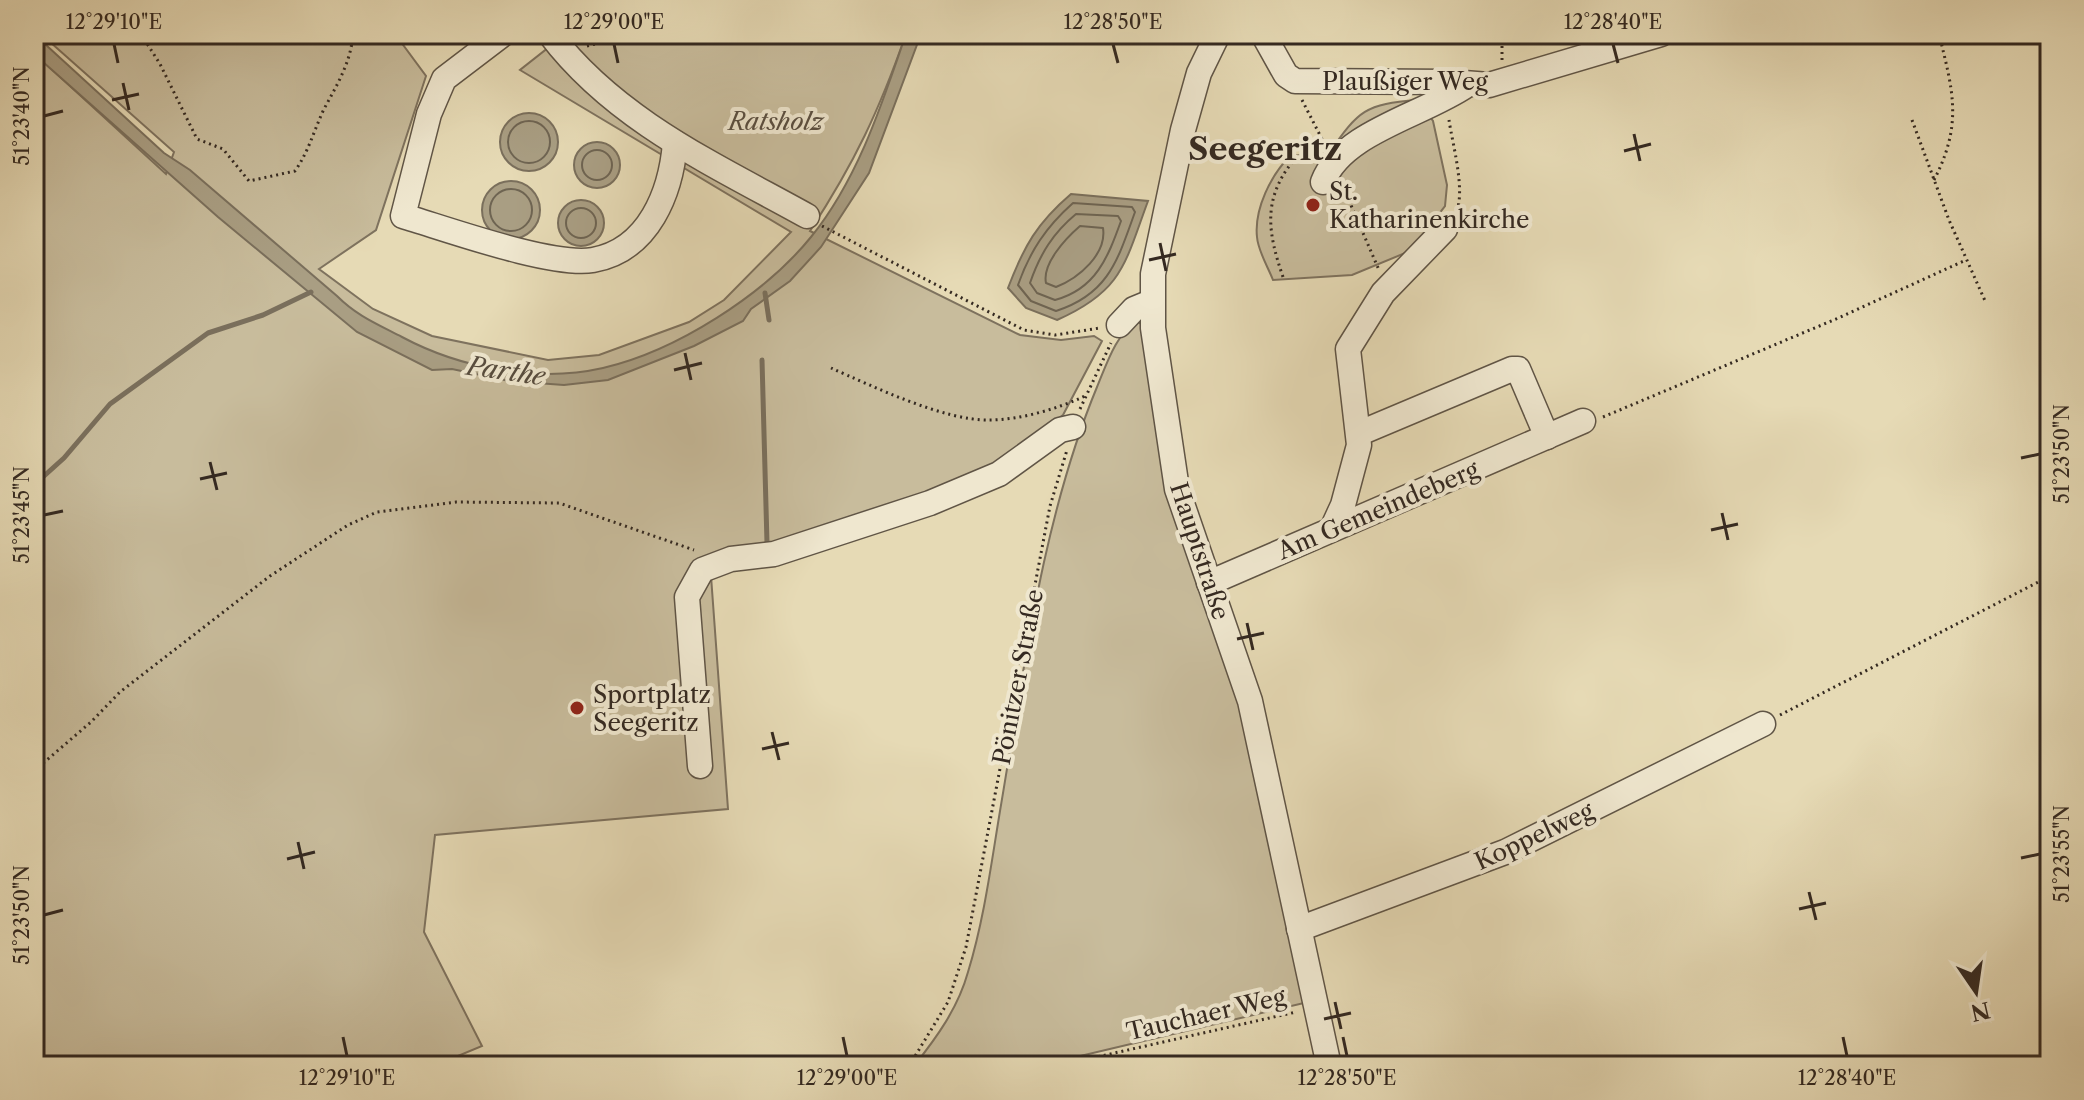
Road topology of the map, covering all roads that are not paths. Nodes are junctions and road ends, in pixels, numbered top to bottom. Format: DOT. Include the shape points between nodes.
graph roads {
  1 [pos="503,34"];
  2 [pos="1218,34"];
  3 [pos="1263,34"];
  4 [pos="1661,34"];
  5 [pos="556,42"];
  6 [pos="1467,85"];
  7 [pos="675,143"];
  8 [pos="1327,167"];
  9 [pos="807,216"];
  10 [pos="1445,229"];
  11 [pos="1151,302"];
  12 [pos="1119,325"];
  13 [pos="1583,421"];
  14 [pos="1073,427"];
  15 [pos="1360,433"];
  16 [pos="1547,437"];
  17 [pos="1332,529"];
  18 [pos="1209,583"];
  19 [pos="1763,724"];
  20 [pos="700,766"];
  21 [pos="1299,929"];
  22 [pos="1329,1066"];
  1 -- 7 [label="street" via="444,79 429,114 403,216 555,259 594,260 632,242 659,209 671,178"];
  2 -- 11 [label="street, Hauptstraße" via="1190,101"];
  3 -- 6 [label="street, Plaußiger Weg" via="1286,75 1295,81"];
  4 -- 6 [label="street, Plaußiger Weg" via="1507,80"];
  5 -- 7 [label="street" via="595,84"];
  6 -- 8 [label="street" via="1350,146"];
  7 -- 9 [label="street"];
  10 -- 15 [label="street" via="1383,293 1348,349"];
  11 -- 12 [label="street" via="1134,309"];
  11 -- 18 [label="street, Hauptstraße" via="1177,489"];
  13 -- 16 [label="street, Am Gemeindeberg"];
  14 -- 20 [label="street" via="1060,430 999,474 930,503 774,554 715,563 693,581 687,597"];
  15 -- 16 [label="street" via="1518,369"];
  15 -- 17 [label="street"];
  16 -- 17 [label="street, Am Gemeindeberg"];
  17 -- 18 [label="street, Am Gemeindeberg"];
  18 -- 21 [label="street, Hauptstraße" via="1250,701"];
  19 -- 21 [label="street, Koppelweg" via="1505,852"];
  21 -- 22 [label="street, Hauptstraße"];
}
